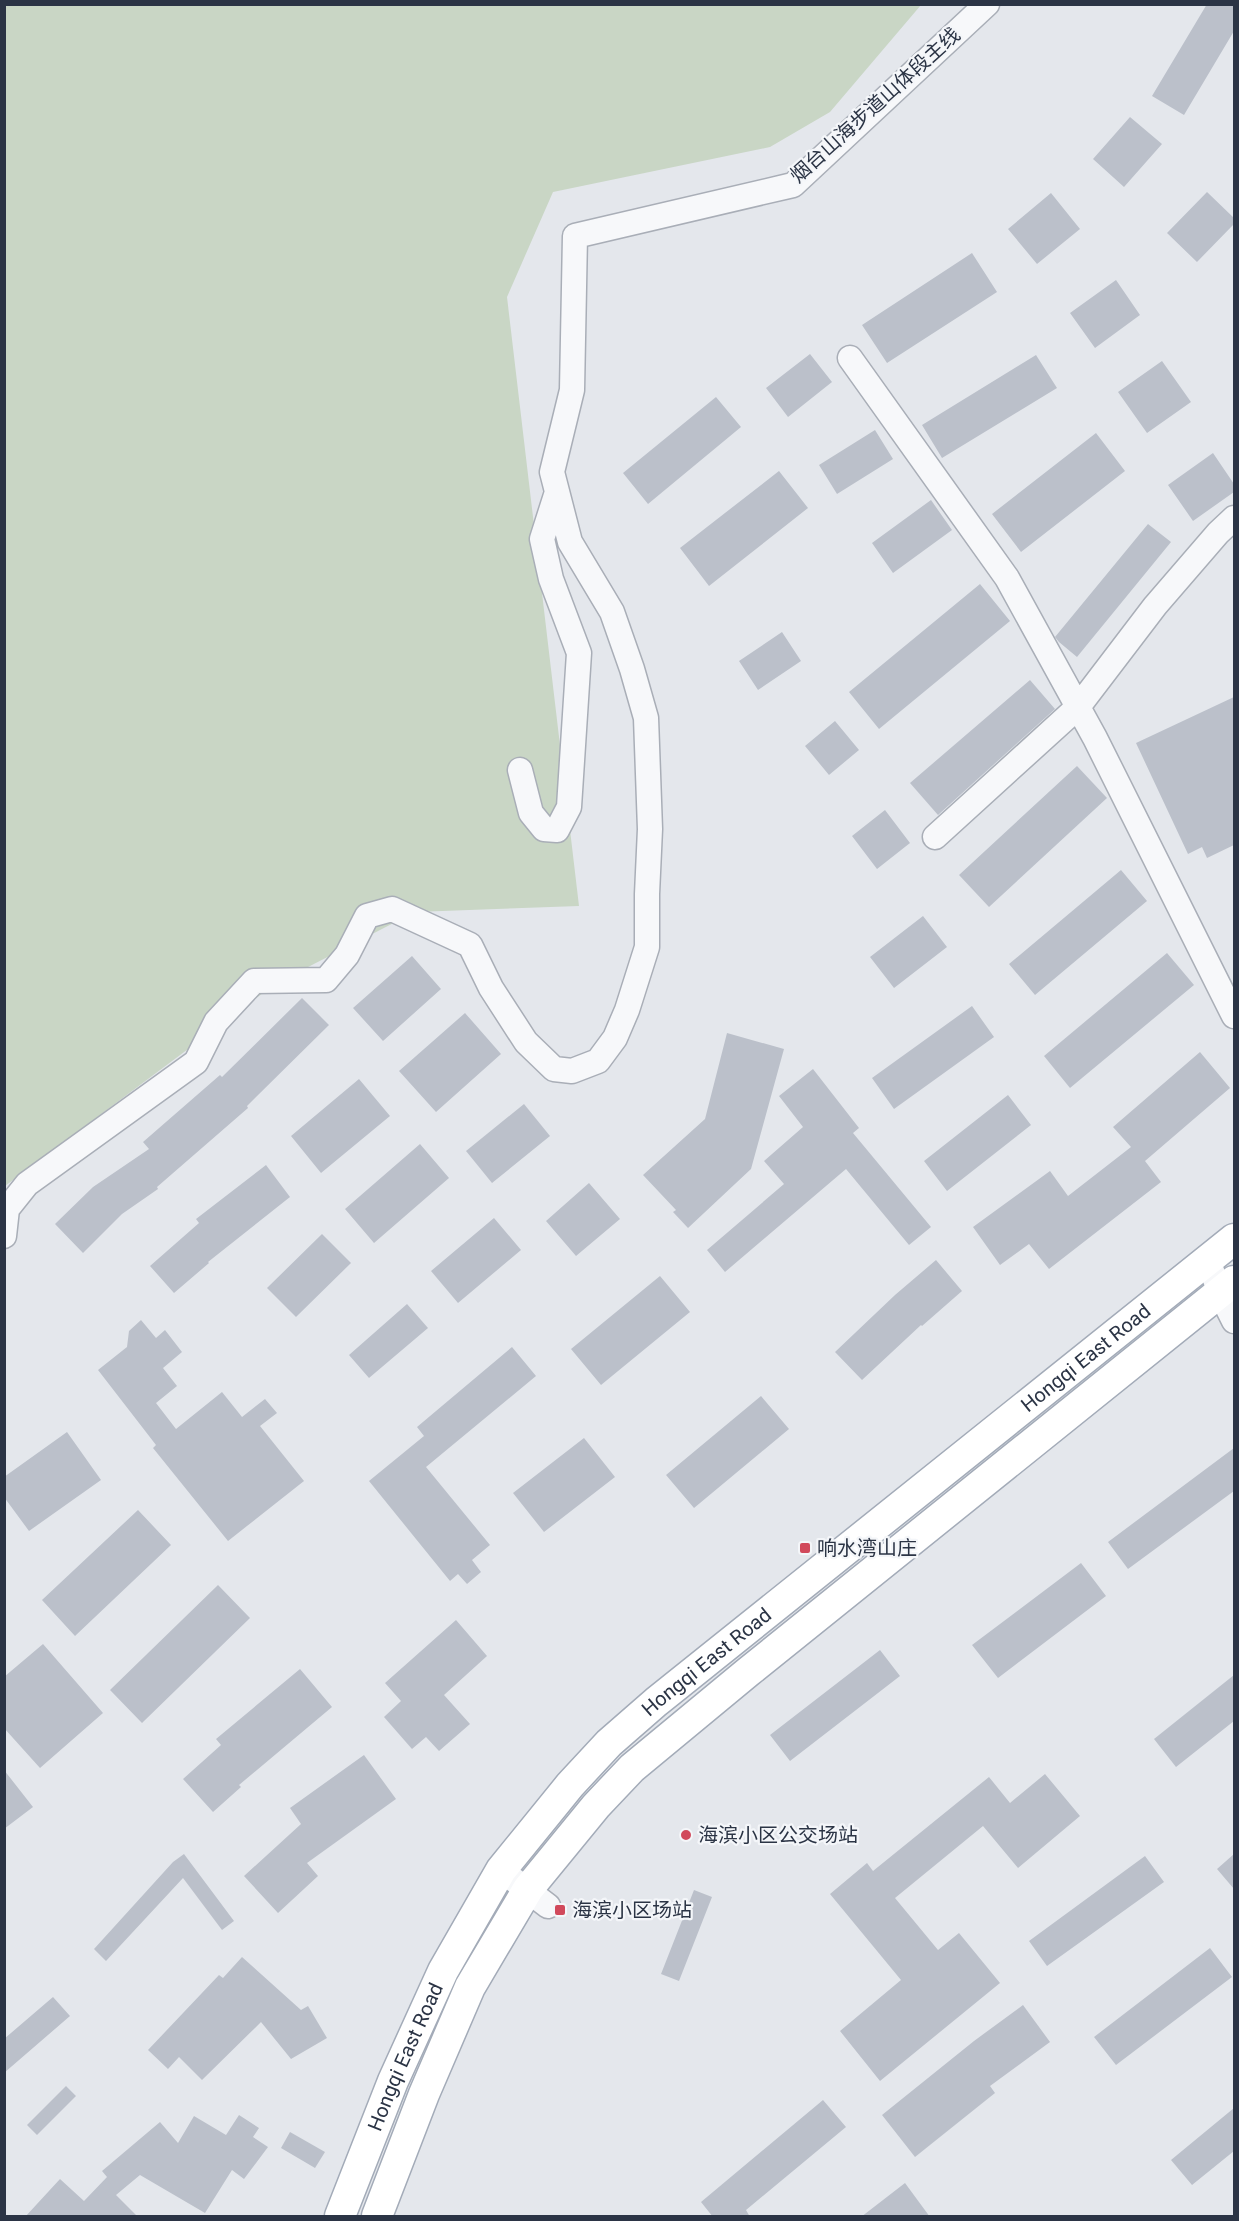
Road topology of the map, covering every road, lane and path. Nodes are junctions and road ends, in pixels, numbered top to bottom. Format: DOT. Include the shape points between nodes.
graph roads {
  1 [pos="987,4"];
  2 [pos="850,358"];
  3 [pos="557,492"];
  4 [pos="1234,518"];
  5 [pos="1078,707"];
  6 [pos="520,770"];
  7 [pos="935,837"];
  8 [pos="1234,1016"];
  9 [pos="4,1236"];
  10 [pos="1234,1239"];
  11 [pos="1208,1260"];
  12 [pos="1227,1287"];
  13 [pos="1234,1321"];
  14 [pos="501,1870"];
  15 [pos="538,1897"];
  16 [pos="340,2217"];
  17 [pos="377,2217"];
  1 -- 3 [label="street, 烟台山海步道山体段主线" via="793,184 575,236 572,390 552,472"];
  2 -- 5 [label="street" via="1007,578"];
  3 -- 6 [label="street" via="542,539 551,579 579,653 569,807 557,830 544,828 531,813"];
  3 -- 9 [label="street, 烟台山海步道山体段主线" via="570,542 612,612 646,718 650,829 647,947 627,1010 615,1038 598,1062 573,1071 554,1069 526,1042 470,945 392,909 367,916 347,955 326,980 254,981 216,1022 196,1062 27,1184 7,1209"];
  4 -- 5 [label="street" via="1155,606"];
  5 -- 7 [label="street"];
  5 -- 8 [label="street"];
  10 -- 11 [label="main road, Hongqi East Road"];
  11 -- 12 [label="street"];
  11 -- 14 [label="main road, Hongqi East Road" via="625,1729 570,1785"];
  12 -- 13 [label="street"];
  12 -- 15 [label="main road, Hongqi East Road" via="632,1768 596,1806"];
  14 -- 15 [label="street"];
  14 -- 16 [label="main road, Hongqi East Road" via="443,1971 393,2081"];
  15 -- 17 [label="main road, Hongqi East Road" via="470,1987"];
}
